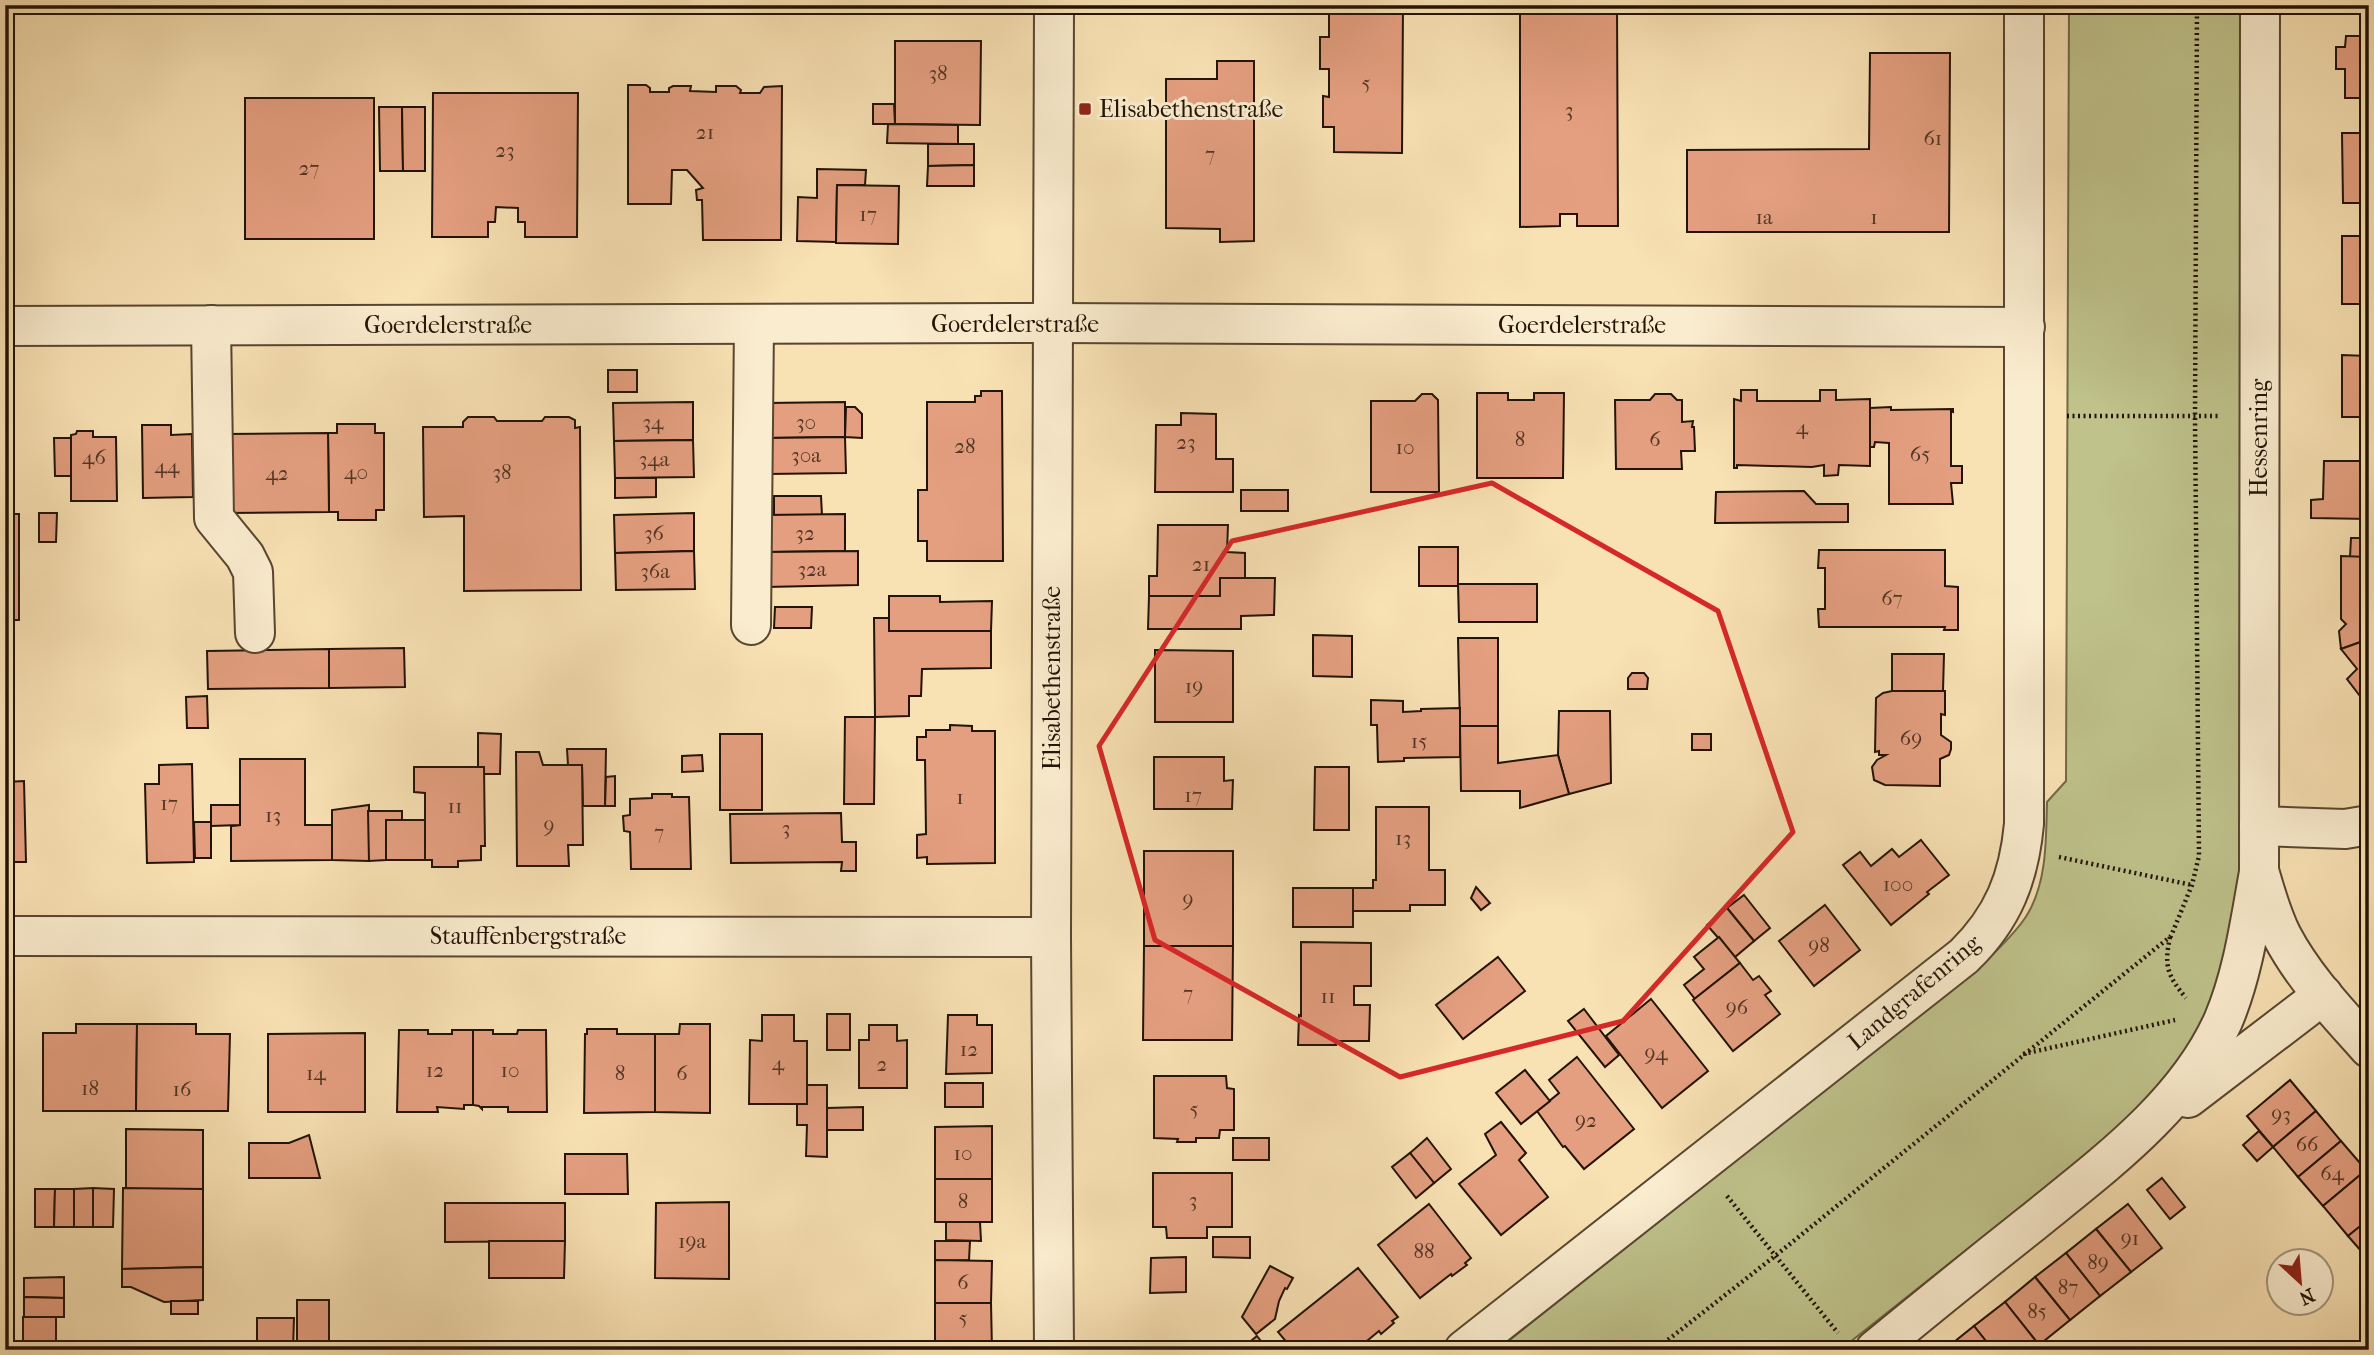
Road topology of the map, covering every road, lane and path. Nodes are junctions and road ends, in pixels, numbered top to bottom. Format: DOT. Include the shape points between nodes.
graph roads {
  1 [pos="1054,5"];
  2 [pos="2024,5"];
  3 [pos="2197,5"];
  4 [pos="2260,5"];
  5 [pos="1054,323"];
  6 [pos="754,324"];
  7 [pos="5,326"];
  8 [pos="211,326"];
  9 [pos="2025,327"];
  10 [pos="2067,416"];
  11 [pos="2259,416"];
  12 [pos="2195,417"];
  13 [pos="751,625"];
  14 [pos="255,634"];
  15 [pos="2369,825"];
  16 [pos="2259,826"];
  17 [pos="2021,848"];
  18 [pos="2259,872"];
  19 [pos="2192,885"];
  20 [pos="5,936"];
  21 [pos="1051,937"];
  22 [pos="2323,995"];
  23 [pos="2176,1019"];
  24 [pos="2369,1048"];
  25 [pos="2022,1054"];
  26 [pos="2102,1166"];
  27 [pos="1721,1189"];
  28 [pos="1775,1256"];
  29 [pos="1860,1346"];
  30 [pos="1054,1350"];
  31 [pos="1464,1350"];
  32 [pos="1655,1350"];
  1 -- 5 [label="street, Elisabethenstraße"];
  2 -- 9 [label="street"];
  3 -- 12 [label="path"];
  4 -- 11 [label="street, Hessenring"];
  5 -- 6 [label="street, Goerdelerstraße"];
  5 -- 9 [label="street, Goerdelerstraße"];
  5 -- 21 [label="street, Elisabethenstraße"];
  6 -- 8 [label="street, Goerdelerstraße"];
  6 -- 13 [label="street"];
  7 -- 8 [label="street, Goerdelerstraße"];
  8 -- 14 [label="street" via="214,518 253,572"];
  9 -- 17 [label="street, Landgrafenring"];
  10 -- 12 [label="path"];
  11 -- 12 [label="path"];
  11 -- 16 [label="street, Hessenring"];
  12 -- 19 [label="path" via="2199,856"];
  15 -- 16 [label="street" via="2345,829"];
  16 -- 18 [label="street, Hessenring"];
  17 -- 19 [label="path"];
  17 -- 31 [label="street, Landgrafenring" via="2004,904 1964,956"];
  18 -- 22 [label="street" via="2282,934"];
  18 -- 26 [label="street" via="2237,983 2223,1021 2202,1059 2165,1106"];
  19 -- 25 [label="path" via="2171,936"];
  20 -- 21 [label="street, Stauffenbergstraße"];
  21 -- 30 [label="street, Elisabethenstraße"];
  22 -- 24 [label="street"];
  22 -- 26 [label="street"];
  23 -- 25 [label="path"];
  25 -- 28 [label="path"];
  26 -- 29 [label="street"];
  27 -- 28 [label="path"];
  28 -- 29 [label="path"];
  28 -- 32 [label="path"];
}
